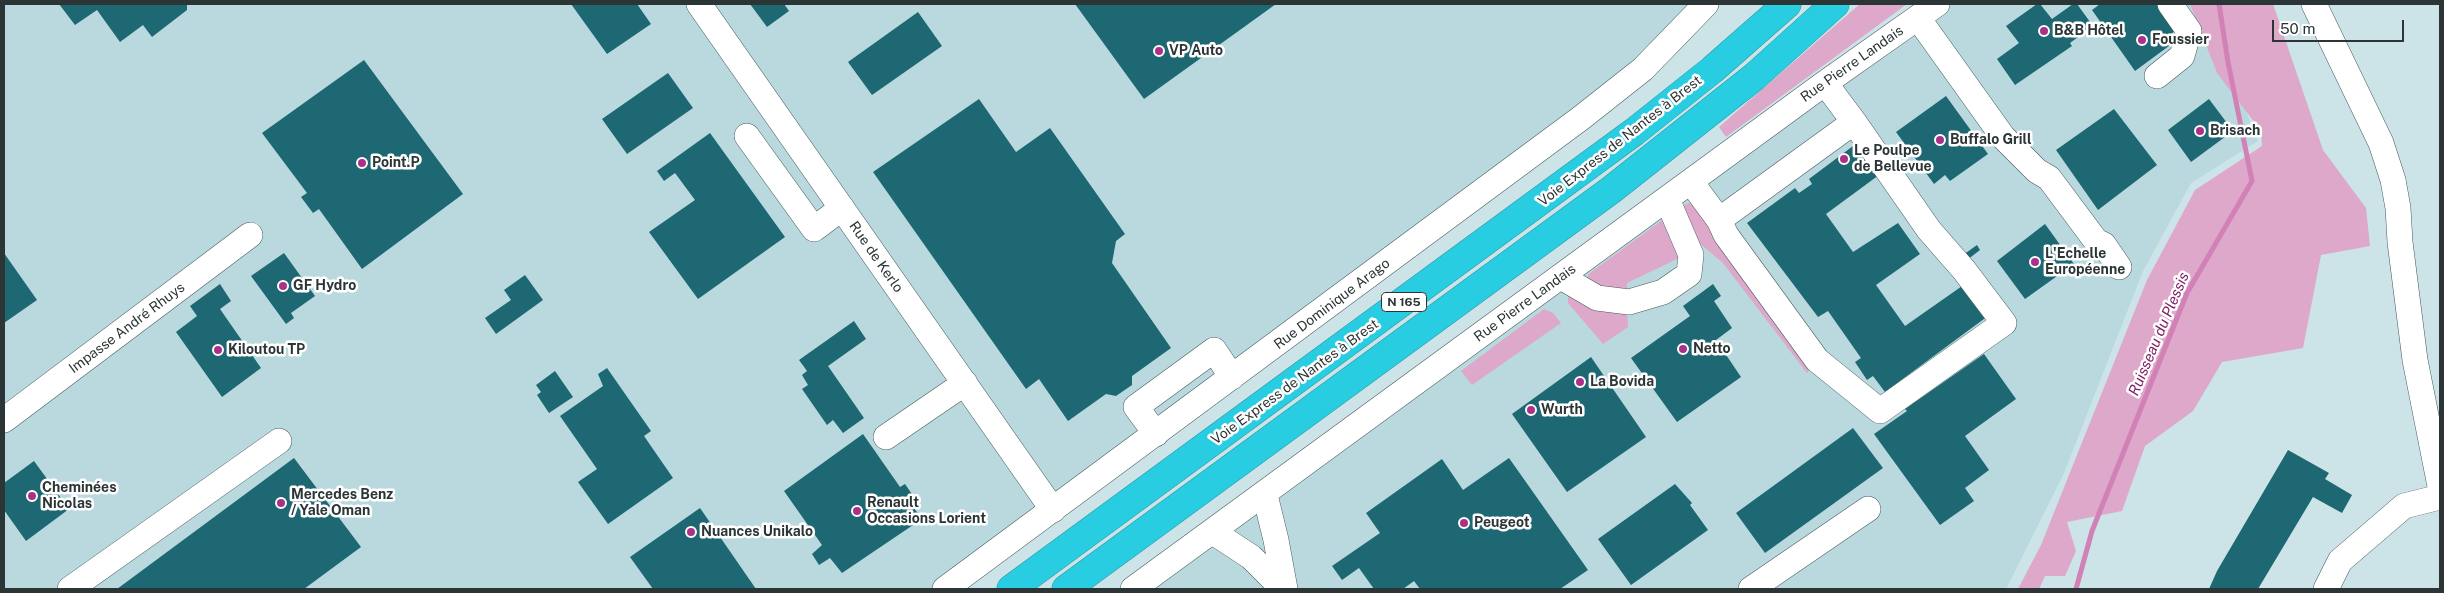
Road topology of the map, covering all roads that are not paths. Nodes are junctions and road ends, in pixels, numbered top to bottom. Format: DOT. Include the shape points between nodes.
graph roads {
  1 [pos="699,4"];
  2 [pos="1706,4"];
  3 [pos="1787,4"];
  4 [pos="1835,4"];
  5 [pos="2170,4"];
  6 [pos="2314,4"];
  7 [pos="1927,11"];
  8 [pos="2157,76"];
  9 [pos="1825,82"];
  10 [pos="1854,122"];
  11 [pos="747,136"];
  12 [pos="1692,182"];
  13 [pos="1667,199"];
  14 [pos="842,208"];
  15 [pos="1719,220"];
  16 [pos="250,235"];
  17 [pos="2119,267"];
  18 [pos="1561,277"];
  19 [pos="1232,377"];
  20 [pos="965,383"];
  21 [pos="4,420"];
  22 [pos="1156,434"];
  23 [pos="886,437"];
  24 [pos="279,441"];
  25 [pos="2440,486"];
  26 [pos="1265,495"];
  27 [pos="2440,497"];
  28 [pos="1868,509"];
  29 [pos="1053,510"];
  30 [pos="1212,532"];
  31 [pos="70,589"];
  32 [pos="946,589"];
  33 [pos="1011,589"];
  34 [pos="1066,589"];
  35 [pos="1134,589"];
  36 [pos="1284,589"];
  37 [pos="1752,589"];
  38 [pos="2326,589"];
  1 -- 14 [label="street, Rue de Kerlo"];
  2 -- 19 [label="street, Rue Dominique Arago" via="1643,69 1581,118"];
  3 -- 33 [label="highway, Voie Express de Nantes à Brest / N 165" via="1712,70 1589,166"];
  4 -- 34 [label="highway, N 165" via="1754,76 1618,185"];
  5 -- 8 [label="street" via="2188,31 2182,56"];
  6 -- 25 [label="street" via="2381,143 2393,180 2415,360"];
  7 -- 9 [label="street, Rue Pierre Landais"];
  7 -- 17 [label="street, Rue Pierre Landais" via="2003,137 2037,171 2049,178"];
  9 -- 10 [label="street"];
  9 -- 12 [label="street, Rue Pierre Landais"];
  10 -- 15 [label="street"];
  10 -- 15 [label="street" via="1929,230 2004,323 1880,411 1817,360 1726,235"];
  11 -- 14 [label="street" via="814,229"];
  12 -- 13 [label="street, Rue Pierre Landais"];
  12 -- 15 [label="street"];
  13 -- 18 [label="street, Rue Pierre Landais"];
  13 -- 18 [label="street" via="1691,255 1689,274 1663,292 1629,302 1598,298"];
  14 -- 20 [label="street, Rue de Kerlo"];
  16 -- 21 [label="street, Impasse André Rhuys"];
  18 -- 26 [label="street, Rue Pierre Landais"];
  19 -- 22 [label="street, Rue Dominique Arago"];
  19 -- 22 [label="street" via="1214,350 1136,407"];
  20 -- 23 [label="street"];
  20 -- 29 [label="street, Rue de Kerlo"];
  22 -- 29 [label="street, Rue Dominique Arago"];
  24 -- 31 [label="street"];
  26 -- 30 [label="street, Rue Pierre Landais"];
  26 -- 36 [label="street"];
  27 -- 38 [label="street" via="2404,506 2340,561"];
  28 -- 37 [label="street"];
  29 -- 32 [label="street, Rue Dominique Arago"];
  30 -- 35 [label="street, Rue Pierre Landais"];
  30 -- 36 [label="street" via="1251,557"];
}
